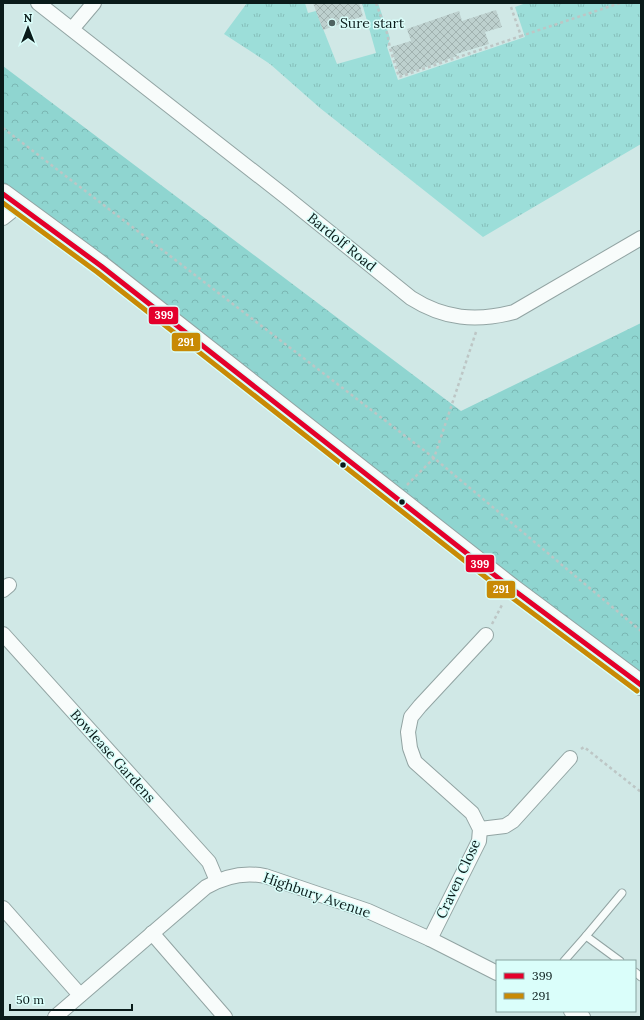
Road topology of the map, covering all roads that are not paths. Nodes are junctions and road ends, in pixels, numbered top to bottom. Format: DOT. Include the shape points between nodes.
graph roads {
  1 [pos="38,3"];
  2 [pos="94,3"];
  3 [pos="72,29"];
  4 [pos="8,206"];
  5 [pos="641,238"];
  6 [pos="3,634"];
  7 [pos="486,635"];
  8 [pos="641,685"];
  9 [pos="570,758"];
  10 [pos="480,829"];
  11 [pos="217,881"];
  12 [pos="622,893"];
  13 [pos="3,908"];
  14 [pos="152,933"];
  15 [pos="586,936"];
  16 [pos="430,938"];
  17 [pos="565,960"];
  18 [pos="619,960"];
  19 [pos="496,972"];
  20 [pos="80,995"];
  21 [pos="573,1012"];
  22 [pos="55,1017"];
  23 [pos="225,1017"];
  24 [pos="583,1017"];
  1 -- 3 [label="street, Bardolf Road"];
  2 -- 3 [label="street"];
  3 -- 5 [label="street, Bardolf Road" via="410,298 441,313 480,318 514,312"];
  4 -- 8 [label="main road" via="101,266 511,588"];
  6 -- 11 [label="street, Bowlease Gardens" via="209,862"];
  7 -- 10 [label="street, Craven Close" via="420,706 411,718 408,732 415,762 472,814"];
  9 -- 10 [label="street" via="513,821 505,826"];
  10 -- 16 [label="street, Craven Close" via="479,841"];
  11 -- 14 [label="street, Highbury Avenue" via="206,887"];
  11 -- 16 [label="street, Highbury Avenue" via="235,876 266,876 368,911"];
  12 -- 15 [label="lane"];
  13 -- 20 [label="street"];
  14 -- 20 [label="street, Highbury Avenue"];
  14 -- 23 [label="street"];
  15 -- 17 [label="lane"];
  15 -- 18 [label="lane"];
  16 -- 19 [label="street, Highbury Avenue"];
  20 -- 22 [label="street, Highbury Avenue"];
  21 -- 24 [label="street"];
}
